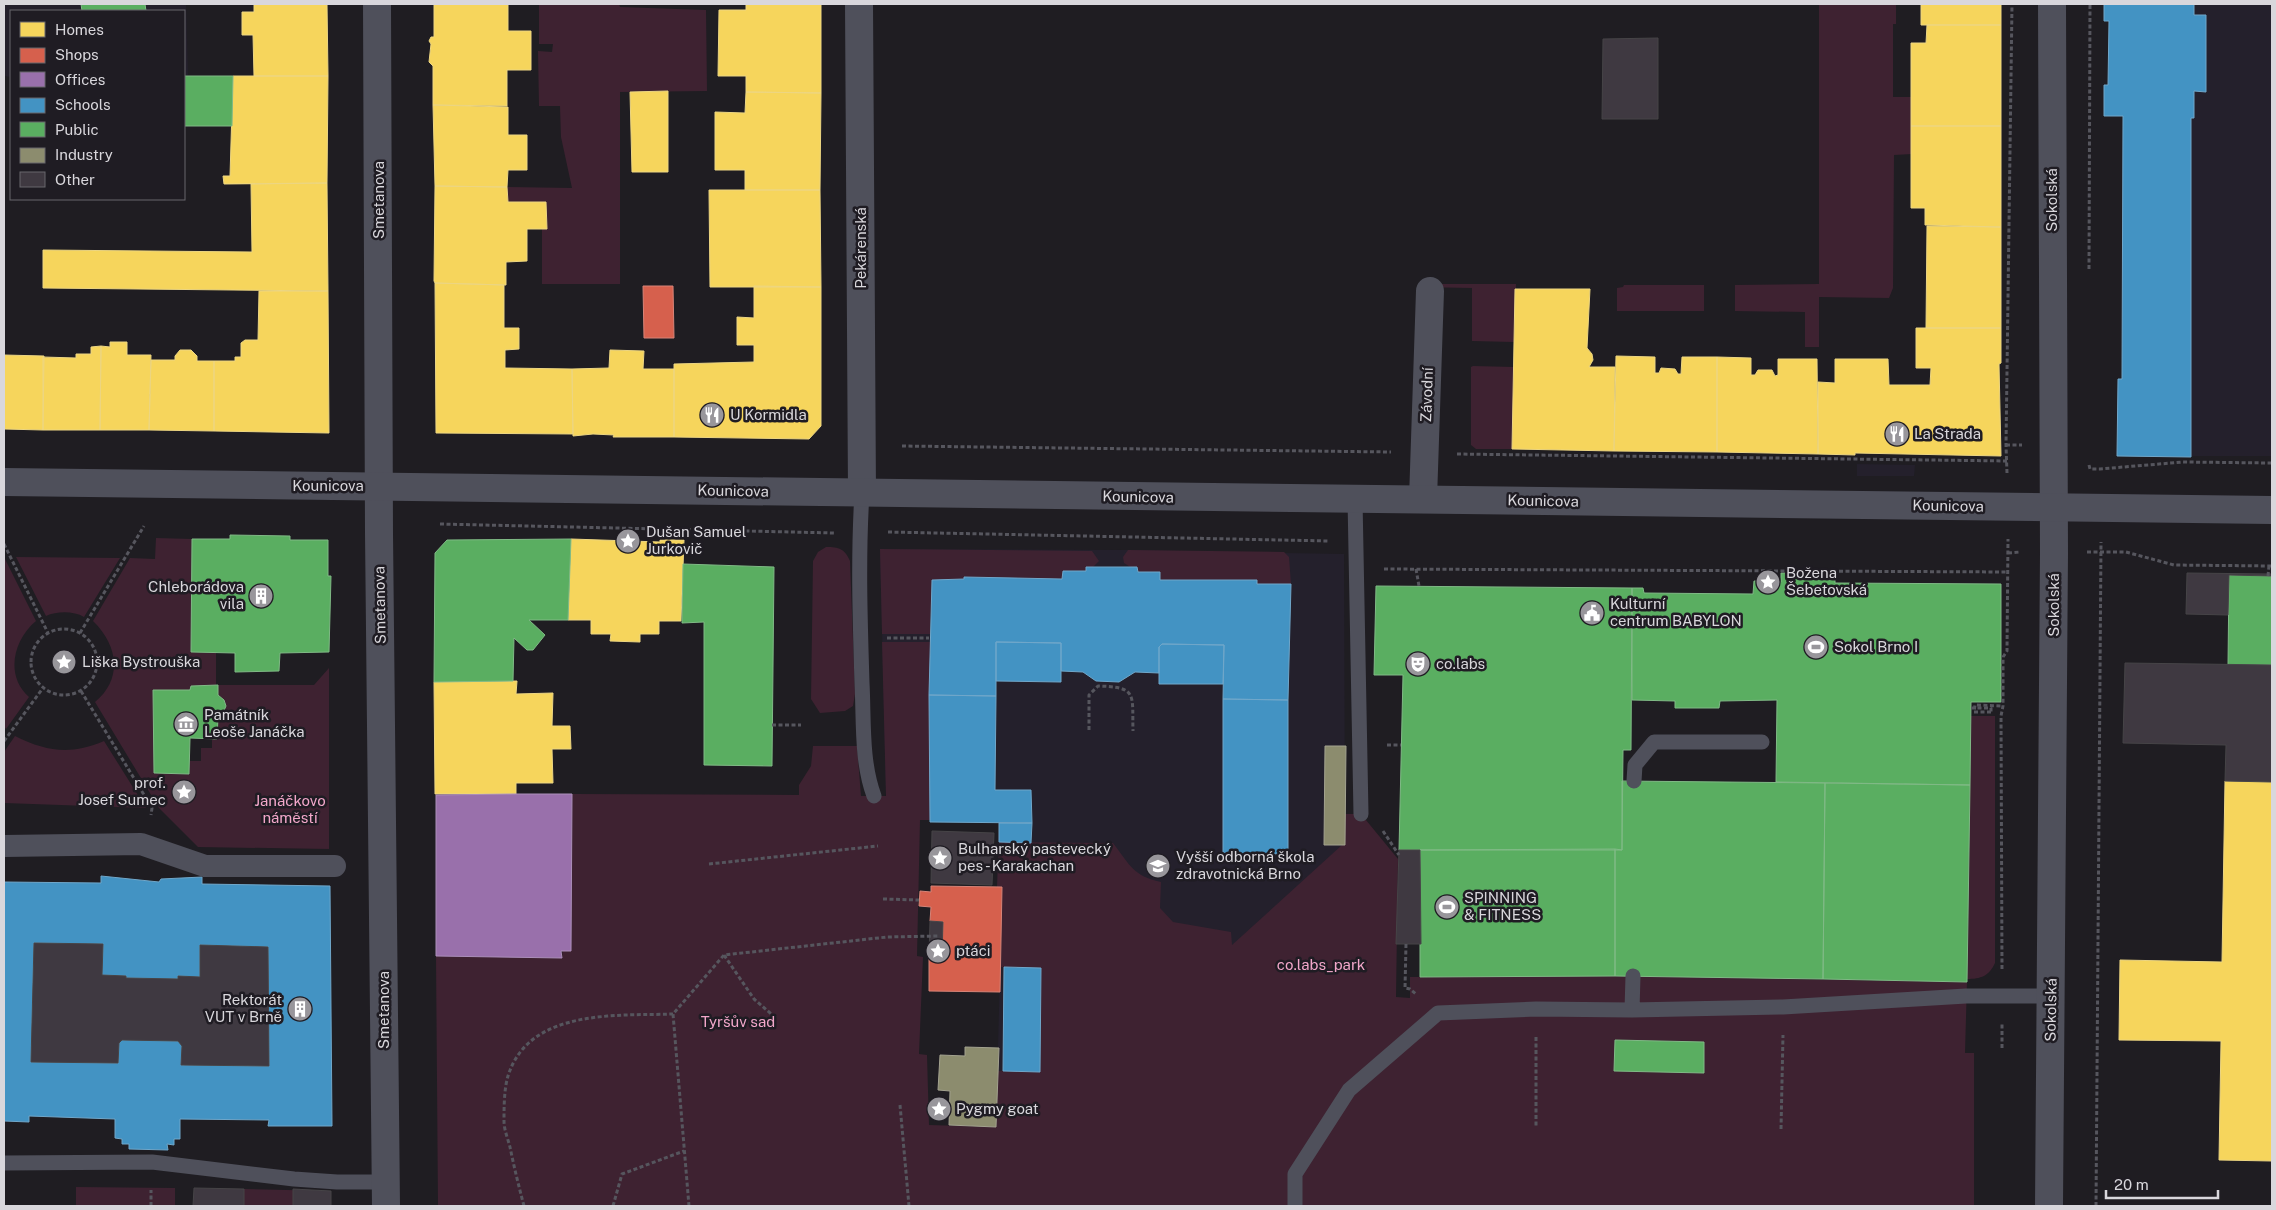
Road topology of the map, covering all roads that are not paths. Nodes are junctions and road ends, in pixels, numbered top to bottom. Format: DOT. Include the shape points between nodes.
graph roads {
  1 [pos="377,4"];
  2 [pos="859,4"];
  3 [pos="2052,4"];
  4 [pos="1430,291"];
  5 [pos="4,482"];
  6 [pos="380,486"];
  7 [pos="862,493"];
  8 [pos="1423,499"];
  9 [pos="1355,500"];
  10 [pos="2054,507"];
  11 [pos="2272,510"];
  12 [pos="1762,742"];
  13 [pos="1634,781"];
  14 [pos="874,796"];
  15 [pos="1361,814"];
  16 [pos="4,846"];
  17 [pos="334,866"];
  18 [pos="1633,976"];
  19 [pos="2052,996"];
  20 [pos="1632,1010"];
  21 [pos="4,1163"];
  22 [pos="386,1194"];
  23 [pos="1295,1206"];
  24 [pos="2050,1206"];
  1 -- 6 [label="street, Smetanova"];
  2 -- 7 [label="street, Pekárenská"];
  3 -- 10 [label="street, Sokolská"];
  4 -- 8 [label="street, Závodní"];
  5 -- 6 [label="street, Kounicova"];
  6 -- 7 [label="street, Kounicova"];
  6 -- 22 [label="street, Smetanova"];
  7 -- 9 [label="street, Kounicova"];
  7 -- 14 [label="lane" via="859,533 861,638 867,777"];
  8 -- 9 [label="street, Kounicova"];
  8 -- 10 [label="street, Kounicova"];
  9 -- 15 [label="lane"];
  10 -- 11 [label="street, Kounicova"];
  10 -- 19 [label="street, Sokolská"];
  12 -- 13 [label="lane" via="1654,742 1635,765"];
  16 -- 17 [label="street" via="141,844 206,866"];
  18 -- 20 [label="lane"];
  19 -- 20 [label="lane"];
  19 -- 24 [label="street, Sokolská"];
  20 -- 23 [label="lane" via="1536,1008 1438,1014 1349,1090 1295,1174"];
  21 -- 22 [label="lane" via="152,1162 337,1182"];
}
